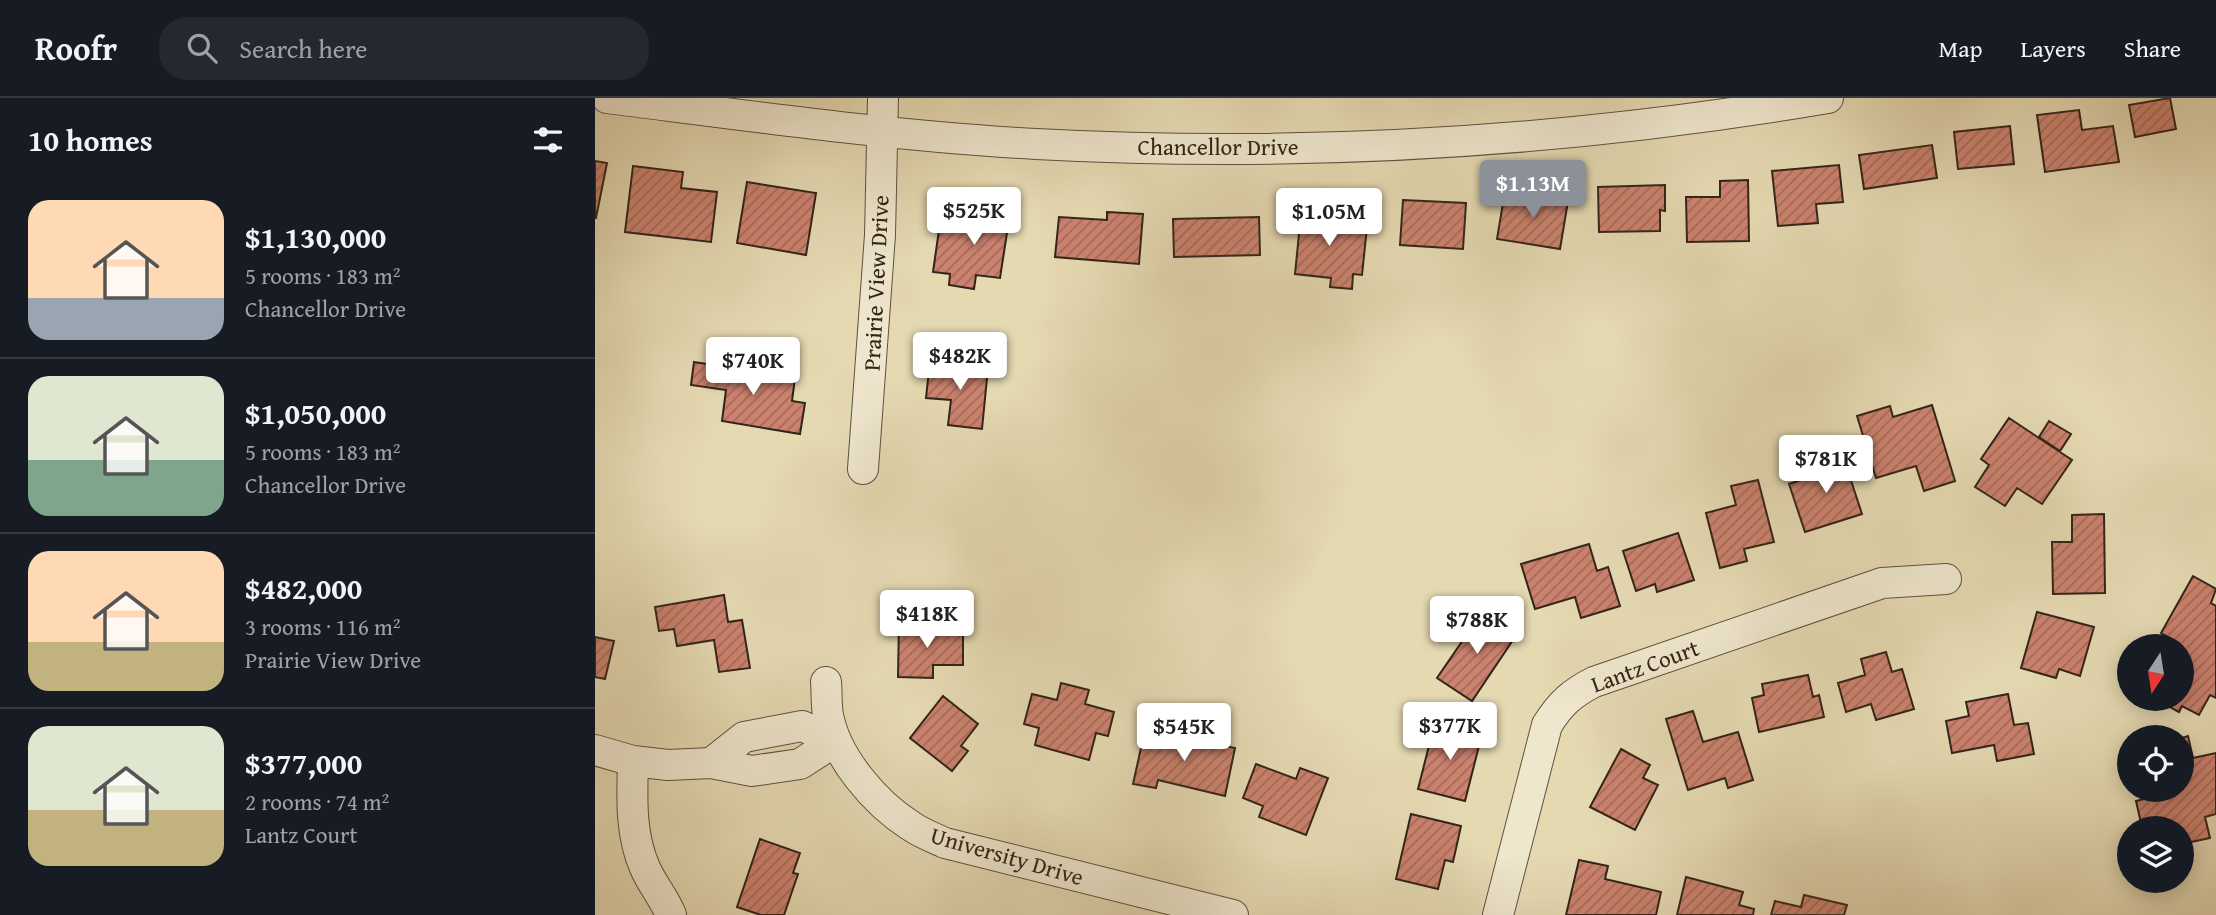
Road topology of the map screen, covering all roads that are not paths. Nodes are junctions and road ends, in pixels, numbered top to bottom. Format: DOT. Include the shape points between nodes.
graph roads {
  1 [pos="607,98"];
  2 [pos="883,98"];
  3 [pos="1828,98"];
  4 [pos="883,133"];
  5 [pos="863,469"];
  6 [pos="1946,579"];
  7 [pos="826,682"];
  8 [pos="837,741"];
  9 [pos="595,750"];
  10 [pos="633,761"];
  11 [pos="1177,909"];
  12 [pos="671,915"];
  13 [pos="1233,915"];
  14 [pos="1497,915"];
  1 -- 4 [label="street, Chancellor Drive"];
  2 -- 4 [label="street, Prairie View Drive"];
  3 -- 4 [label="street, Chancellor Drive" via="1645,124 1322,147 1064,145"];
  4 -- 5 [label="street, Prairie View Drive" via="880,248"];
  6 -- 14 [label="street, Lantz Court" via="1882,583 1574,692 1547,726"];
  7 -- 8 [label="street, University Drive" via="828,715"];
  8 -- 10 [label="street" via="802,726 744,737 711,763"];
  8 -- 11 [label="street, University Drive" via="857,776 881,804 911,827 945,844"];
  9 -- 10 [label="street"];
  10 -- 12 [label="street" via="636,841"];
  11 -- 13 [label="street, University Drive"];
}
